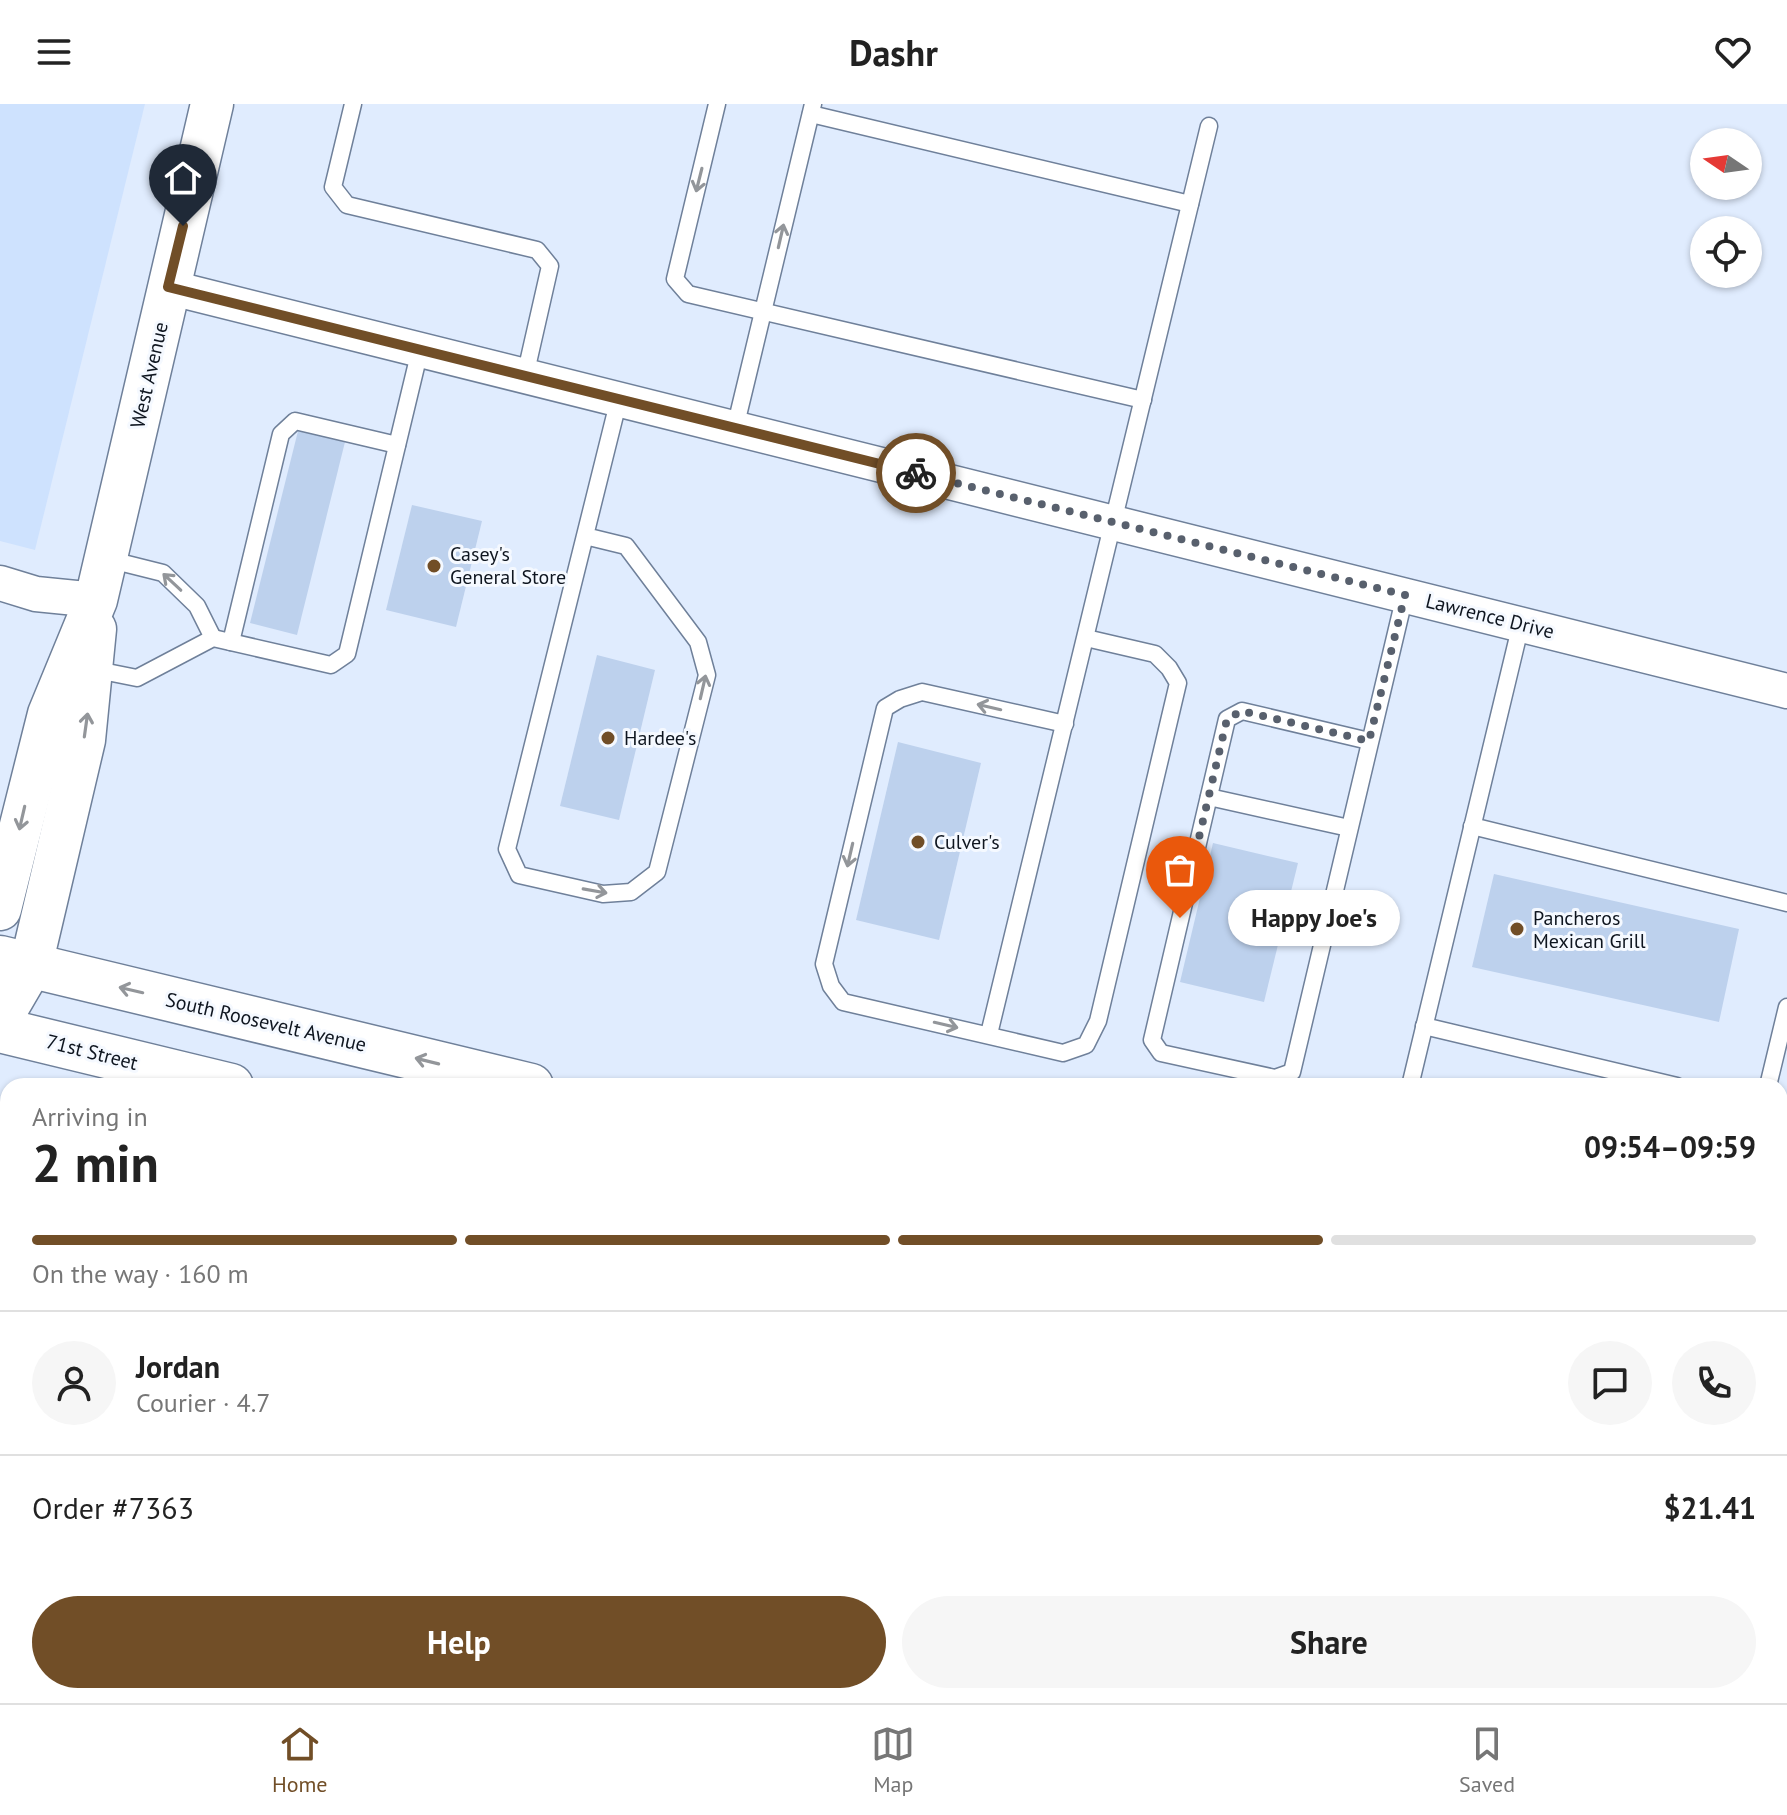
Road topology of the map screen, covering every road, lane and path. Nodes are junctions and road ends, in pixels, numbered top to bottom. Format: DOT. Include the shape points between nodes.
graph roads {
  1 [pos="212,104"];
  2 [pos="353,104"];
  3 [pos="717,104"];
  4 [pos="812,109"];
  5 [pos="1209,126"];
  6 [pos="1190,204"];
  7 [pos="168,287"];
  8 [pos="763,312"];
  9 [pos="420,350"];
  10 [pos="525,376"];
  11 [pos="619,399"];
  12 [pos="1143,400"];
  13 [pos="735,428"];
  14 [pos="397,445"];
  15 [pos="1114,523"];
  16 [pos="585,536"];
  17 [pos="107,559"];
  18 [pos="0,583"];
  19 [pos="1405,595"];
  20 [pos="96,600"];
  21 [pos="1521,624"];
  22 [pos="213,638"];
  23 [pos="1086,638"];
  24 [pos="231,642"];
  25 [pos="92,669"];
  26 [pos="1787,691"];
  27 [pos="1065,724"];
  28 [pos="1369,741"];
  29 [pos="1209,797"];
  30 [pos="1472,826"];
  31 [pos="1349,828"];
  32 [pos="1787,903"];
  33 [pos="0,909"];
  34 [pos="16,962"];
  35 [pos="1787,1007"];
  36 [pos="0,1018"];
  37 [pos="1424,1026"];
  38 [pos="0,1030"];
  39 [pos="989,1034"];
  40 [pos="198,1078"];
  41 [pos="498,1078"];
  42 [pos="1412,1078"];
  43 [pos="1643,1078"];
  44 [pos="1770,1078"];
  1 -- 7 [label="street, West Avenue"];
  2 -- 10 [label="lane" via="333,187 347,205 537,250 550,266"];
  3 -- 8 [label="lane, one-way" via="675,279 688,294"];
  4 -- 6 [label="lane"];
  8 -- 4 [label="lane, one-way"];
  5 -- 6 [label="lane"];
  6 -- 12 [label="lane"];
  7 -- 9 [label="street, Lawrence Drive"];
  7 -- 17 [label="street, West Avenue"];
  8 -- 12 [label="lane"];
  8 -- 13 [label="lane"];
  9 -- 10 [label="street, Lawrence Drive"];
  9 -- 14 [label="lane"];
  10 -- 11 [label="street, Lawrence Drive"];
  11 -- 13 [label="street, Lawrence Drive"];
  11 -- 16 [label="lane"];
  12 -- 15 [label="lane"];
  13 -- 15 [label="street, Lawrence Drive"];
  14 -- 24 [label="lane" via="347,654 331,665"];
  14 -- 24 [label="lane" via="295,421 281,434"];
  15 -- 19 [label="street, Lawrence Drive"];
  15 -- 23 [label="lane"];
  16 -- 16 [label="lane, one-way" via="507,849 519,875 603,894 631,892 657,872 707,675 698,642 626,546"];
  17 -- 20 [label="street, West Avenue"];
  22 -- 17 [label="lane, one-way" via="197,606 163,573"];
  18 -- 20 [label="street" via="36,594"];
  19 -- 21 [label="street, Lawrence Drive"];
  19 -- 28 [label="lane"];
  20 -- 25 [label="street, West Avenue"];
  20 -- 33 [label="street, West Avenue, one-way" via="49,714"];
  21 -- 26 [label="street, Lawrence Drive"];
  21 -- 30 [label="lane"];
  22 -- 24 [label="lane"];
  22 -- 25 [label="lane" via="137,678"];
  23 -- 27 [label="lane"];
  23 -- 39 [label="lane" via="1155,654 1178,683 1098,1021 1086,1045 1063,1053"];
  34 -- 25 [label="street, West Avenue, one-way" via="84,740"];
  27 -- 39 [label="lane"];
  27 -- 39 [label="lane, one-way" via="922,692 885,708 824,964 831,986 843,1002"];
  28 -- 29 [label="lane" via="1242,711 1227,719"];
  28 -- 31 [label="lane"];
  29 -- 31 [label="lane"];
  29 -- 31 [label="lane" via="1152,1040 1161,1053 1275,1078 1292,1072"];
  30 -- 32 [label="lane"];
  30 -- 37 [label="lane"];
  34 -- 36 [label="main road, West Avenue"];
  41 -- 34 [label="main road, South Roosevelt Avenue, one-way"];
  35 -- 44 [label="lane"];
  37 -- 42 [label="lane"];
  37 -- 43 [label="lane"];
  38 -- 40 [label="main road, 71st Street"];
}
